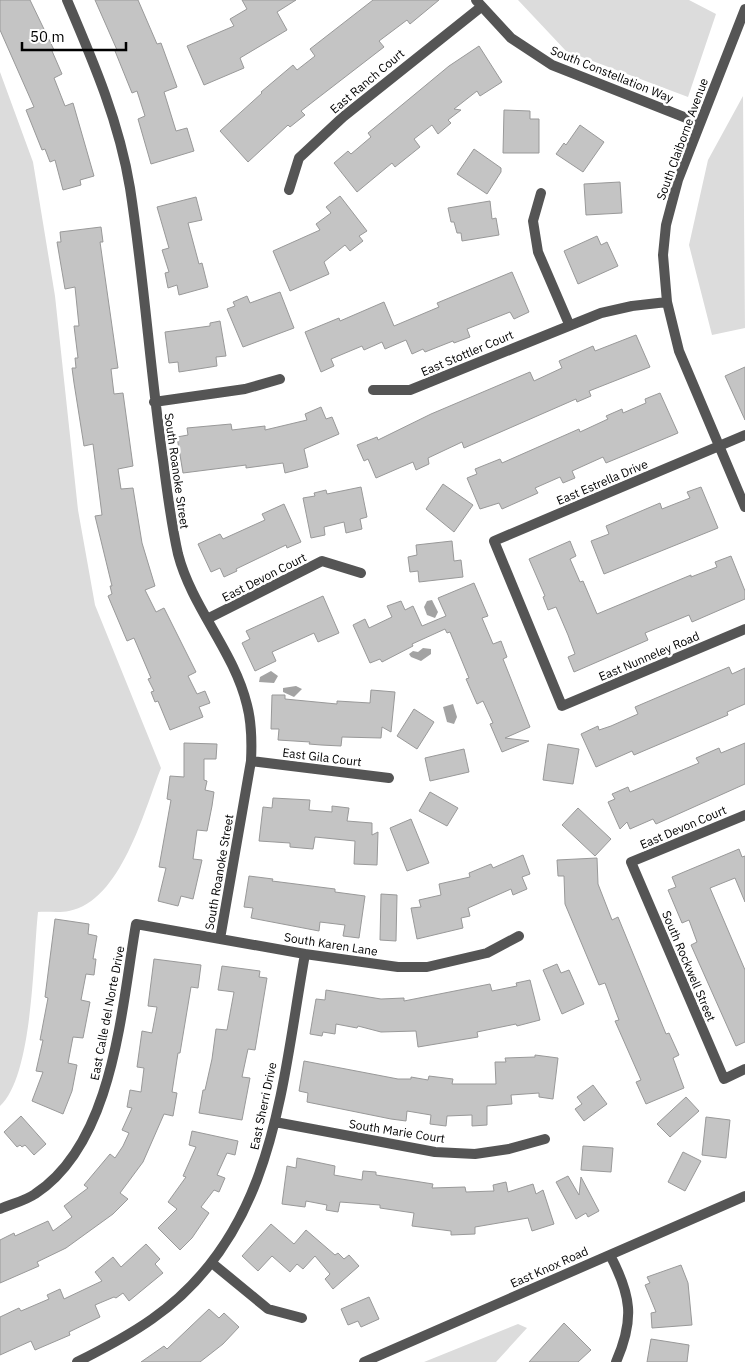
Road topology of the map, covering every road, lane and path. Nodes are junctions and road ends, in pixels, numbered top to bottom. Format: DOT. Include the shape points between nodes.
graph roads {
  1 [pos="67,0"];
  2 [pos="478,4"];
  3 [pos="745,9"];
  4 [pos="699,123"];
  5 [pos="289,190"];
  6 [pos="541,193"];
  7 [pos="667,302"];
  8 [pos="569,324"];
  9 [pos="280,379"];
  10 [pos="373,390"];
  11 [pos="154,402"];
  12 [pos="745,435"];
  13 [pos="720,446"];
  14 [pos="745,507"];
  15 [pos="361,573"];
  16 [pos="207,619"];
  17 [pos="745,629"];
  18 [pos="562,706"];
  19 [pos="251,760"];
  20 [pos="389,778"];
  21 [pos="745,815"];
  22 [pos="631,862"];
  23 [pos="136,924"];
  24 [pos="519,936"];
  25 [pos="220,939"];
  26 [pos="304,954"];
  27 [pos="745,1069"];
  28 [pos="275,1122"];
  29 [pos="545,1139"];
  30 [pos="745,1196"];
  31 [pos="0,1209"];
  32 [pos="610,1255"];
  33 [pos="212,1263"];
  34 [pos="302,1318"];
  35 [pos="77,1362"];
  36 [pos="364,1362"];
  37 [pos="616,1362"];
  1 -- 11 [label="street, South Roanoke Street" via="103,85 130,187"];
  2 -- 4 [label="street, South Constellation Way" via="511,38 552,65"];
  2 -- 5 [label="street, East Ranch Court" via="299,158"];
  3 -- 4 [label="street, South Claiborne Avenue"];
  4 -- 7 [label="street, South Claiborne Avenue" via="666,225 663,255"];
  6 -- 8 [label="street" via="533,221 538,252"];
  7 -- 8 [label="street, East Stottler Court" via="609,311"];
  7 -- 13 [label="street, South Claiborne Avenue" via="679,351"];
  8 -- 10 [label="street, East Stottler Court" via="410,390"];
  9 -- 11 [label="street" via="245,390"];
  11 -- 16 [label="street, South Roanoke Street" via="177,548 190,587"];
  12 -- 13 [label="street, East Estrella Drive"];
  13 -- 14 [label="street, South Claiborne Avenue"];
  13 -- 18 [label="street, East Estrella Drive" via="494,542"];
  15 -- 16 [label="street, East Devon Court" via="322,562"];
  16 -- 19 [label="street, South Roanoke Street" via="247,704 252,732"];
  17 -- 18 [label="street, East Nunneley Road"];
  19 -- 20 [label="street, East Gila Court"];
  19 -- 25 [label="street, South Roanoke Street"];
  21 -- 22 [label="street, East Devon Court"];
  22 -- 27 [label="street, South Rockwell Street" via="724,1078"];
  23 -- 25 [label="street, South Karen Lane"];
  23 -- 31 [label="street, East Calle del Norte Drive" via="109,1078 92,1125 67,1164 35,1194"];
  24 -- 26 [label="street, South Karen Lane" via="487,953 427,967 398,967"];
  25 -- 26 [label="street, South Karen Lane"];
  26 -- 28 [label="street, East Sherri Drive"];
  28 -- 29 [label="street, South Marie Court" via="435,1152 475,1154 509,1150"];
  28 -- 33 [label="street, East Sherri Drive" via="260,1178 239,1223"];
  30 -- 32 [label="street, East Knox Road"];
  32 -- 36 [label="street, East Knox Road"];
  32 -- 37 [label="street" via="626,1291 630,1320"];
  33 -- 34 [label="street" via="268,1309"];
  33 -- 35 [label="street, East Sherri Drive" via="154,1318"];
}
